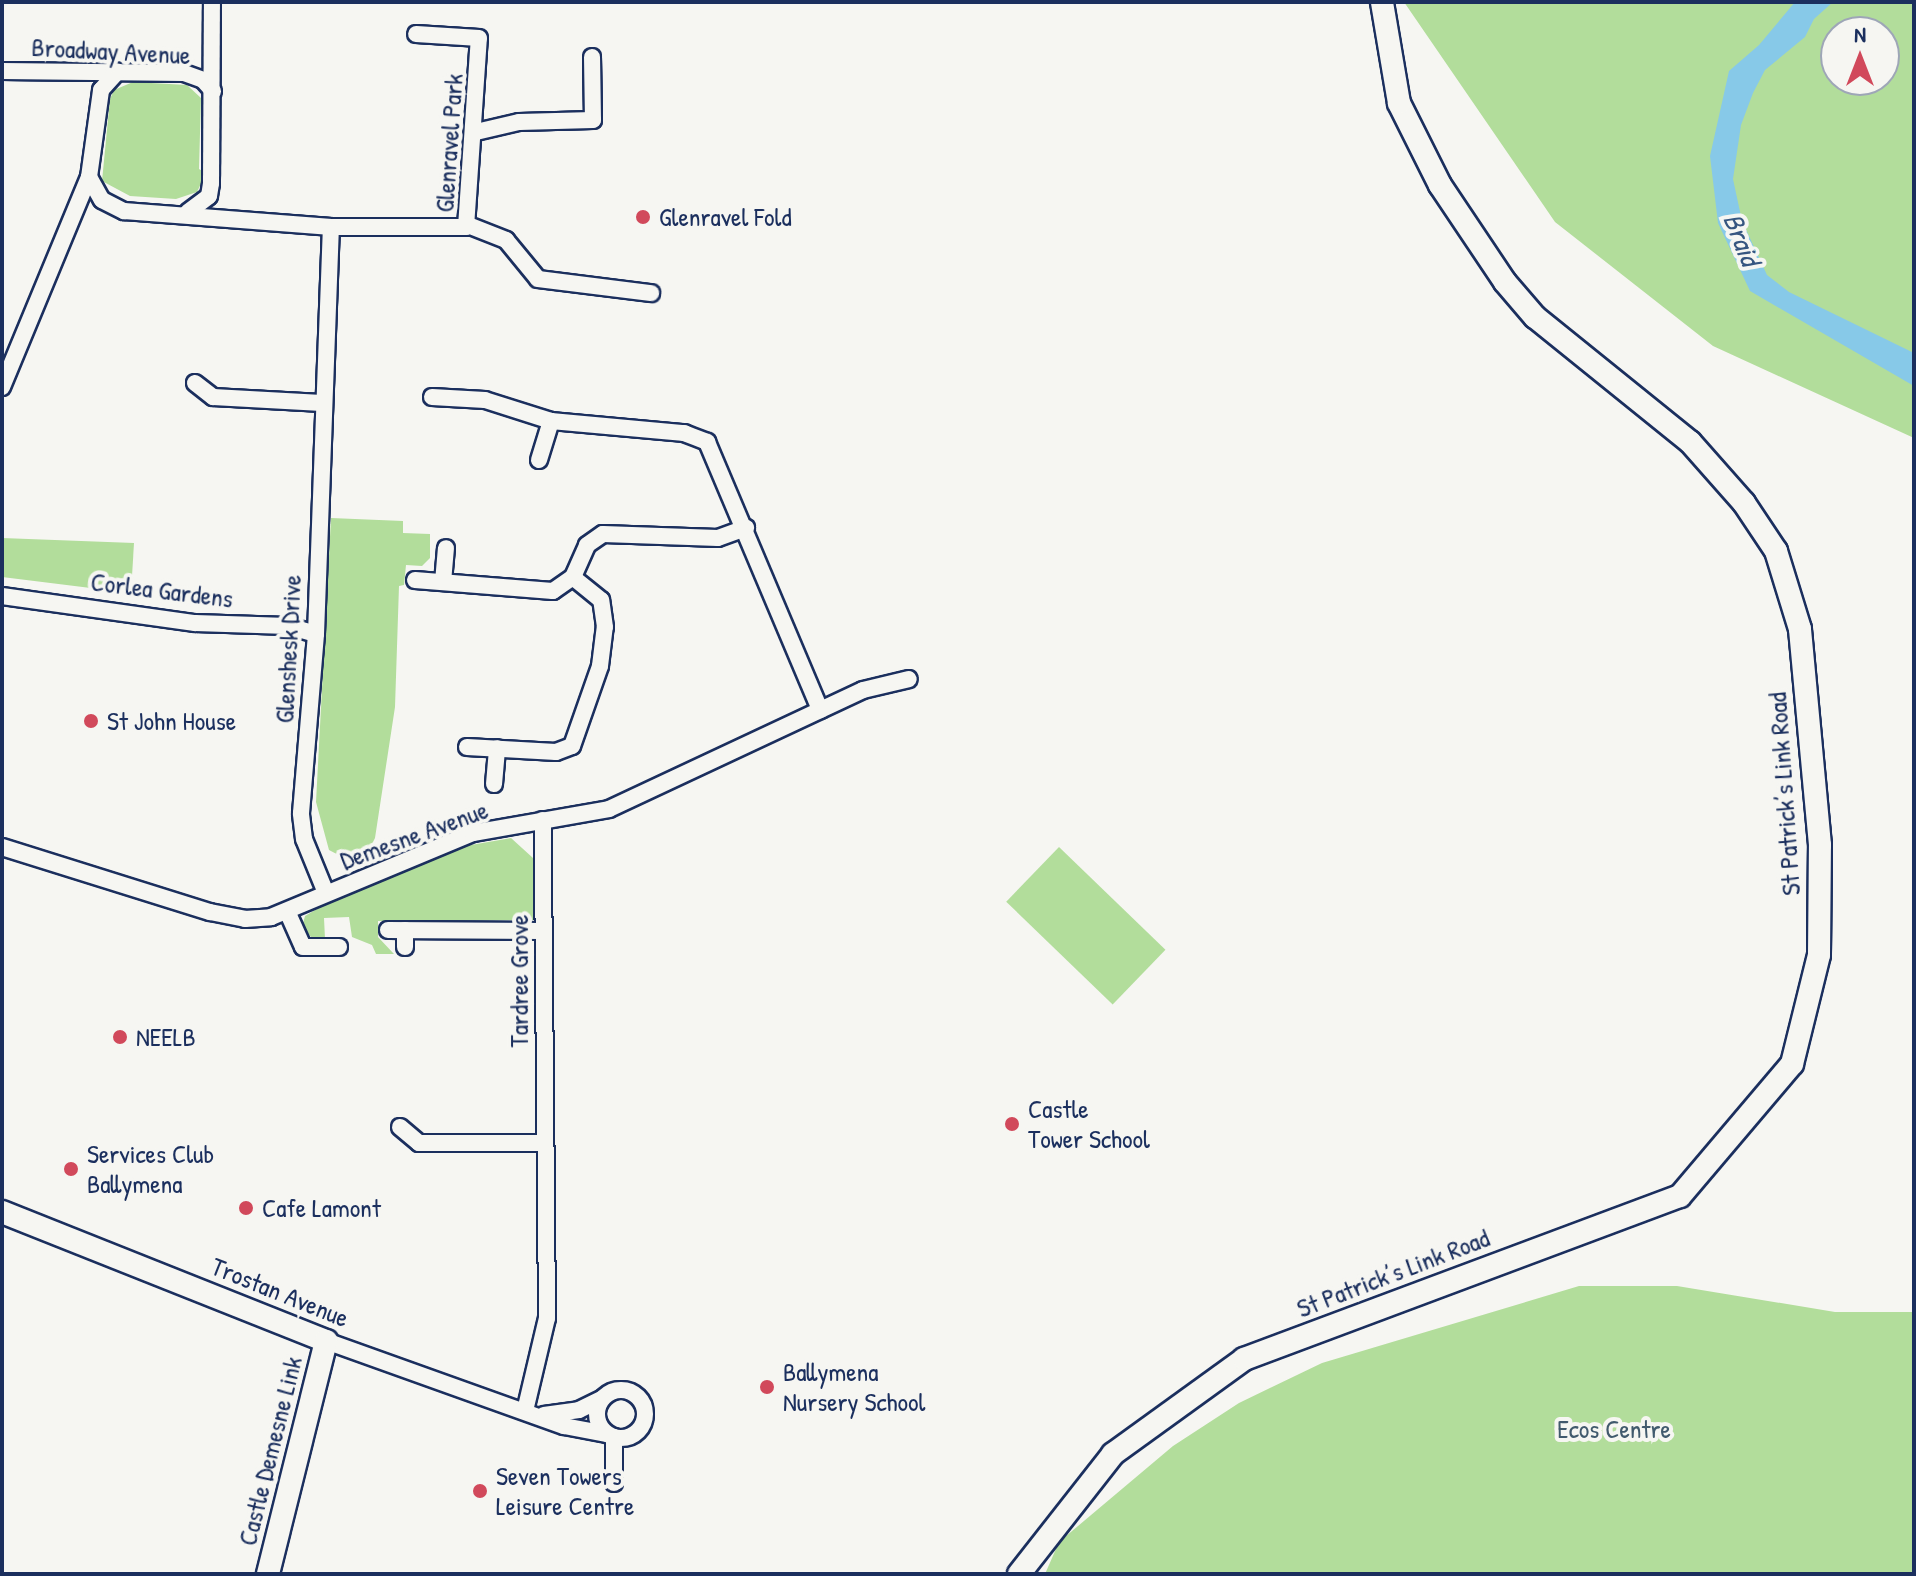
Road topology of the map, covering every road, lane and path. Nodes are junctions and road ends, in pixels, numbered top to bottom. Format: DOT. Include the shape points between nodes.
graph roads {
  1 [pos="212,2"];
  2 [pos="1382,2"];
  3 [pos="416,34"];
  4 [pos="213,49"];
  5 [pos="592,57"];
  6 [pos="2,71"];
  7 [pos="118,71"];
  8 [pos="184,73"];
  9 [pos="213,91"];
  10 [pos="476,132"];
  11 [pos="89,177"];
  12 [pos="209,196"];
  13 [pos="188,212"];
  14 [pos="234,221"];
  15 [pos="468,225"];
  16 [pos="331,227"];
  17 [pos="651,293"];
  18 [pos="195,383"];
  19 [pos="2,387"];
  20 [pos="432,397"];
  21 [pos="322,403"];
  22 [pos="551,421"];
  23 [pos="539,460"];
  24 [pos="746,528"];
  25 [pos="446,548"];
  26 [pos="573,577"];
  27 [pos="415,580"];
  28 [pos="443,582"];
  29 [pos="2,596"];
  30 [pos="316,634"];
  31 [pos="909,679"];
  32 [pos="820,710"];
  33 [pos="467,747"];
  34 [pos="497,748"];
  35 [pos="494,784"];
  36 [pos="543,820"];
  37 [pos="2,847"];
  38 [pos="326,893"];
  39 [pos="287,911"];
  40 [pos="388,930"];
  41 [pos="542,931"];
  42 [pos="339,947"];
  43 [pos="400,1127"];
  44 [pos="544,1143"];
  45 [pos="2,1212"];
  46 [pos="326,1341"];
  47 [pos="602,1399"];
  48 [pos="525,1411"];
  49 [pos="542,1416"];
  50 [pos="610,1435"];
  51 [pos="614,1483"];
  52 [pos="268,1574"];
  53 [pos="1019,1574"];
  1 -- 4 [label="street"];
  2 -- 53 [label="street, St Patrick’s Link Road" via="1399,103 1440,185 1505,282 1535,317 1690,442 1744,503 1776,551 1800,629 1820,845 1819,955 1792,1064 1680,1196 1244,1359 1113,1454"];
  3 -- 10 [label="street, Glenravel Park" via="479,38"];
  4 -- 8 [label="street"];
  4 -- 9 [label="street"];
  5 -- 10 [label="street" via="593,120 519,122"];
  6 -- 7 [label="street, Broadway Avenue"];
  7 -- 8 [label="street, Broadway Avenue"];
  7 -- 11 [label="street" via="101,90"];
  8 -- 9 [label="street, Broadway Avenue" via="203,80"];
  9 -- 12 [label="street"];
  10 -- 15 [label="street, Glenravel Park"];
  11 -- 13 [label="street, Glenravel Park" via="102,200 124,211"];
  11 -- 19 [label="street"];
  12 -- 13 [label="street"];
  12 -- 14 [label="street"];
  13 -- 14 [label="street, Glenravel Park"];
  14 -- 16 [label="street, Glenravel Park"];
  15 -- 16 [label="street, Glenravel Park" via="447,230"];
  15 -- 17 [label="street" via="506,240 538,279"];
  16 -- 21 [label="street, Glenshesk Drive"];
  18 -- 21 [label="street" via="213,397"];
  20 -- 22 [label="street" via="485,400"];
  21 -- 30 [label="street, Glenshesk Drive"];
  22 -- 23 [label="street"];
  22 -- 24 [label="street" via="701,438 716,454"];
  24 -- 26 [label="street" via="718,538 603,534 587,545"];
  24 -- 32 [label="street"];
  25 -- 28 [label="street"];
  26 -- 28 [label="street" via="553,591"];
  26 -- 34 [label="street" via="601,600 605,627 600,666 577,737 572,746 556,752"];
  27 -- 28 [label="street"];
  29 -- 30 [label="street, Corlea Gardens" via="195,623 288,626"];
  30 -- 38 [label="street, Glenshesk Drive" via="301,813 304,839"];
  31 -- 32 [label="street, Demesne Avenue" via="863,690"];
  32 -- 36 [label="street, Demesne Avenue" via="609,809"];
  33 -- 34 [label="street"];
  34 -- 35 [label="street"];
  36 -- 38 [label="street, Demesne Avenue" via="473,833"];
  36 -- 41 [label="street, Tardree Grove"];
  37 -- 39 [label="street, Demesne Avenue" via="210,912 254,919"];
  38 -- 39 [label="street, Demesne Avenue"];
  39 -- 42 [label="street" via="303,947"];
  40 -- 41 [label="street" via="405,939"];
  41 -- 44 [label="street, Tardree Grove"];
  43 -- 44 [label="street" via="419,1143"];
  44 -- 48 [label="street, Tardree Grove" via="547,1318"];
  45 -- 46 [label="street, Trostan Avenue"];
  46 -- 48 [label="street, Trostan Avenue"];
  46 -- 52 [label="street, Castle Demesne Link"];
  47 -- 49 [label="street, Trostan Avenue" via="579,1410"];
  47 -- 50 [label="street" via="597,1414"];
  47 -- 50 [label="street" via="623,1390 642,1403 642,1426 630,1436"];
  48 -- 49 [label="street, Trostan Avenue"];
  49 -- 50 [label="street, Trostan Avenue" via="590,1434"];
  50 -- 51 [label="street"];
}
